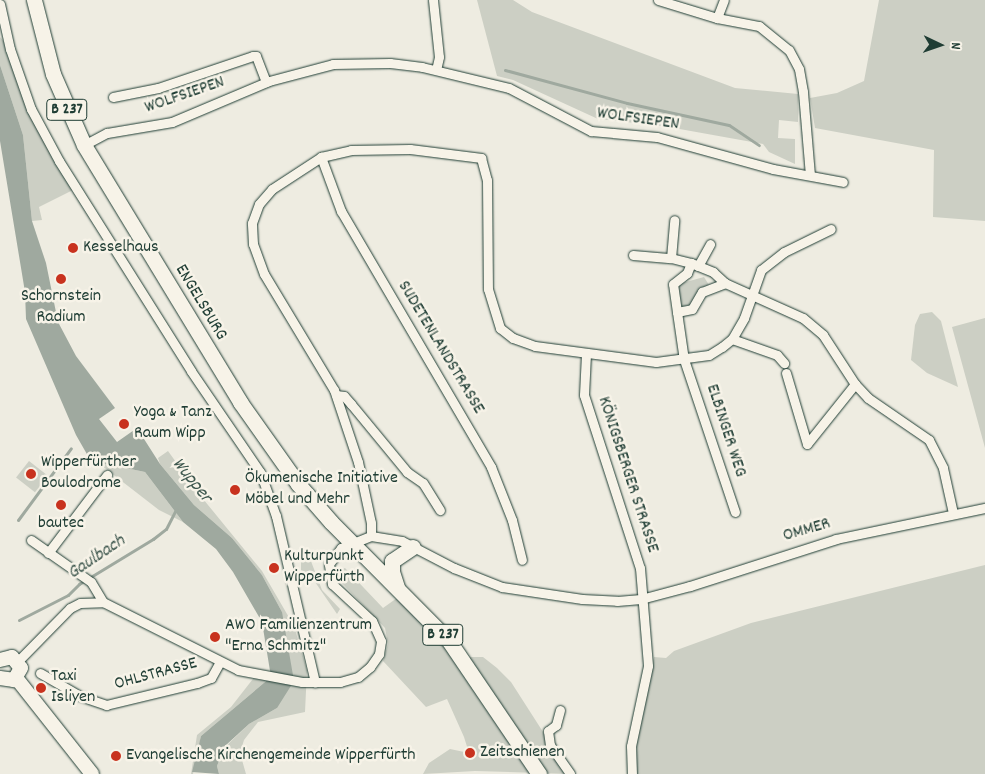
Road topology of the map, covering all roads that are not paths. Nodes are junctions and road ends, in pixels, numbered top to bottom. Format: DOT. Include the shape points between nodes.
graph roads {
  1 [pos="34,0"];
  2 [pos="433,0"];
  3 [pos="658,0"];
  4 [pos="724,0"];
  5 [pos="0,4"];
  6 [pos="717,18"];
  7 [pos="436,70"];
  8 [pos="266,82"];
  9 [pos="113,97"];
  10 [pos="84,145"];
  11 [pos="321,157"];
  12 [pos="810,175"];
  13 [pos="843,182"];
  14 [pos="674,220"];
  15 [pos="831,229"];
  16 [pos="710,244"];
  17 [pos="633,255"];
  18 [pos="671,258"];
  19 [pos="694,265"];
  20 [pos="726,283"];
  21 [pos="751,296"];
  22 [pos="677,312"];
  23 [pos="732,338"];
  24 [pos="586,354"];
  25 [pos="684,360"];
  26 [pos="784,363"];
  27 [pos="786,373"];
  28 [pos="855,384"];
  29 [pos="336,395"];
  30 [pos="107,475"];
  31 [pos="985,508"];
  32 [pos="440,510"];
  33 [pos="735,512"];
  34 [pos="953,513"];
  35 [pos="371,536"];
  36 [pos="31,540"];
  37 [pos="348,547"];
  38 [pos="413,547"];
  39 [pos="48,553"];
  40 [pos="522,560"];
  41 [pos="398,588"];
  42 [pos="641,599"];
  43 [pos="103,602"];
  44 [pos="0,660"];
  45 [pos="18,661"];
  46 [pos="220,662"];
  47 [pos="40,673"];
  48 [pos="0,678"];
  49 [pos="16,679"];
  50 [pos="315,682"];
  51 [pos="560,710"];
  52 [pos="92,774"];
  53 [pos="539,774"];
  54 [pos="570,774"];
  55 [pos="632,774"];
  1 -- 10 [label="main road, ENGELSBURG / B 237" via="56,82"];
  2 -- 7 [label="street" via="439,56"];
  3 -- 6 [label="street"];
  4 -- 6 [label="street"];
  5 -- 50 [label="street" via="10,49 31,109 59,161 260,472 276,516"];
  6 -- 12 [label="street" via="758,26 789,50 799,69 803,92"];
  7 -- 8 [label="street, WOLFSIEPEN" via="357,62 333,64"];
  7 -- 12 [label="street, WOLFSIEPEN" via="509,88 591,131 656,137"];
  8 -- 9 [label="street, WOLFSIEPEN" via="256,56 253,56 158,88"];
  8 -- 10 [label="street, WOLFSIEPEN" via="172,122 107,134"];
  10 -- 37 [label="main road, ENGELSBURG / B 237" via="245,410"];
  11 -- 24 [label="street" via="380,148 447,152 482,158 487,180 488,289 500,328 512,338 534,346"];
  11 -- 29 [label="street" via="272,188 259,204 252,223 252,244 264,274"];
  11 -- 40 [label="street, SUDETENLANDSTRASSE" via="341,211 404,323 458,406 490,467 512,520"];
  12 -- 13 [label="street, WOLFSIEPEN"];
  14 -- 18 [label="street"];
  15 -- 21 [label="street" via="784,252 761,270"];
  16 -- 19 [label="street"];
  17 -- 18 [label="street"];
  18 -- 19 [label="street"];
  19 -- 20 [label="street" via="713,272"];
  19 -- 22 [label="street, ELBINGER WEG" via="673,284"];
  20 -- 21 [label="street"];
  20 -- 22 [label="street" via="702,292 692,309"];
  21 -- 23 [label="street"];
  21 -- 28 [label="street" via="803,318 823,335"];
  22 -- 25 [label="street, ELBINGER WEG"];
  23 -- 25 [label="street" via="708,355"];
  23 -- 26 [label="street" via="777,355"];
  24 -- 25 [label="street" via="656,362"];
  24 -- 42 [label="street, KÖNIGSBERGER STRASSE" via="584,395 636,547"];
  25 -- 33 [label="street, ELBINGER WEG"];
  27 -- 28 [label="street" via="807,444"];
  28 -- 34 [label="street" via="868,398 912,426 934,446 943,468"];
  29 -- 32 [label="street" via="348,400 407,472 422,484"];
  29 -- 35 [label="street" via="363,480"];
  30 -- 39 [label="street"];
  31 -- 34 [label="street, OMMER"];
  34 -- 42 [label="street, OMMER" via="836,539"];
  35 -- 37 [label="street"];
  35 -- 38 [label="street" via="395,539"];
  36 -- 39 [label="street"];
  37 -- 41 [label="main road, B 237"];
  37 -- 50 [label="street" via="329,564 332,584 376,626 380,650 374,663 358,677 340,682"];
  38 -- 41 [label="main road" via="392,561"];
  38 -- 42 [label="street" via="461,571 502,586 582,599"];
  39 -- 43 [label="street" via="91,582"];
  41 -- 53 [label="main road, B 237" via="458,653"];
  42 -- 55 [label="street, KÖNIGSBERGER STRASSE" via="647,632 648,666 632,746"];
  43 -- 45 [label="street" via="80,603 70,608"];
  43 -- 46 [label="street"];
  44 -- 45 [label="main road" via="9,656"];
  45 -- 49 [label="main road" via="21,672"];
  46 -- 47 [label="street, OHLSTRASSE" via="211,678 106,705 80,696"];
  46 -- 50 [label="street" via="238,670"];
  48 -- 49 [label="main road" via="8,682"];
  49 -- 52 [label="main road"];
  51 -- 54 [label="street" via="556,724 548,731 550,746"];
}
